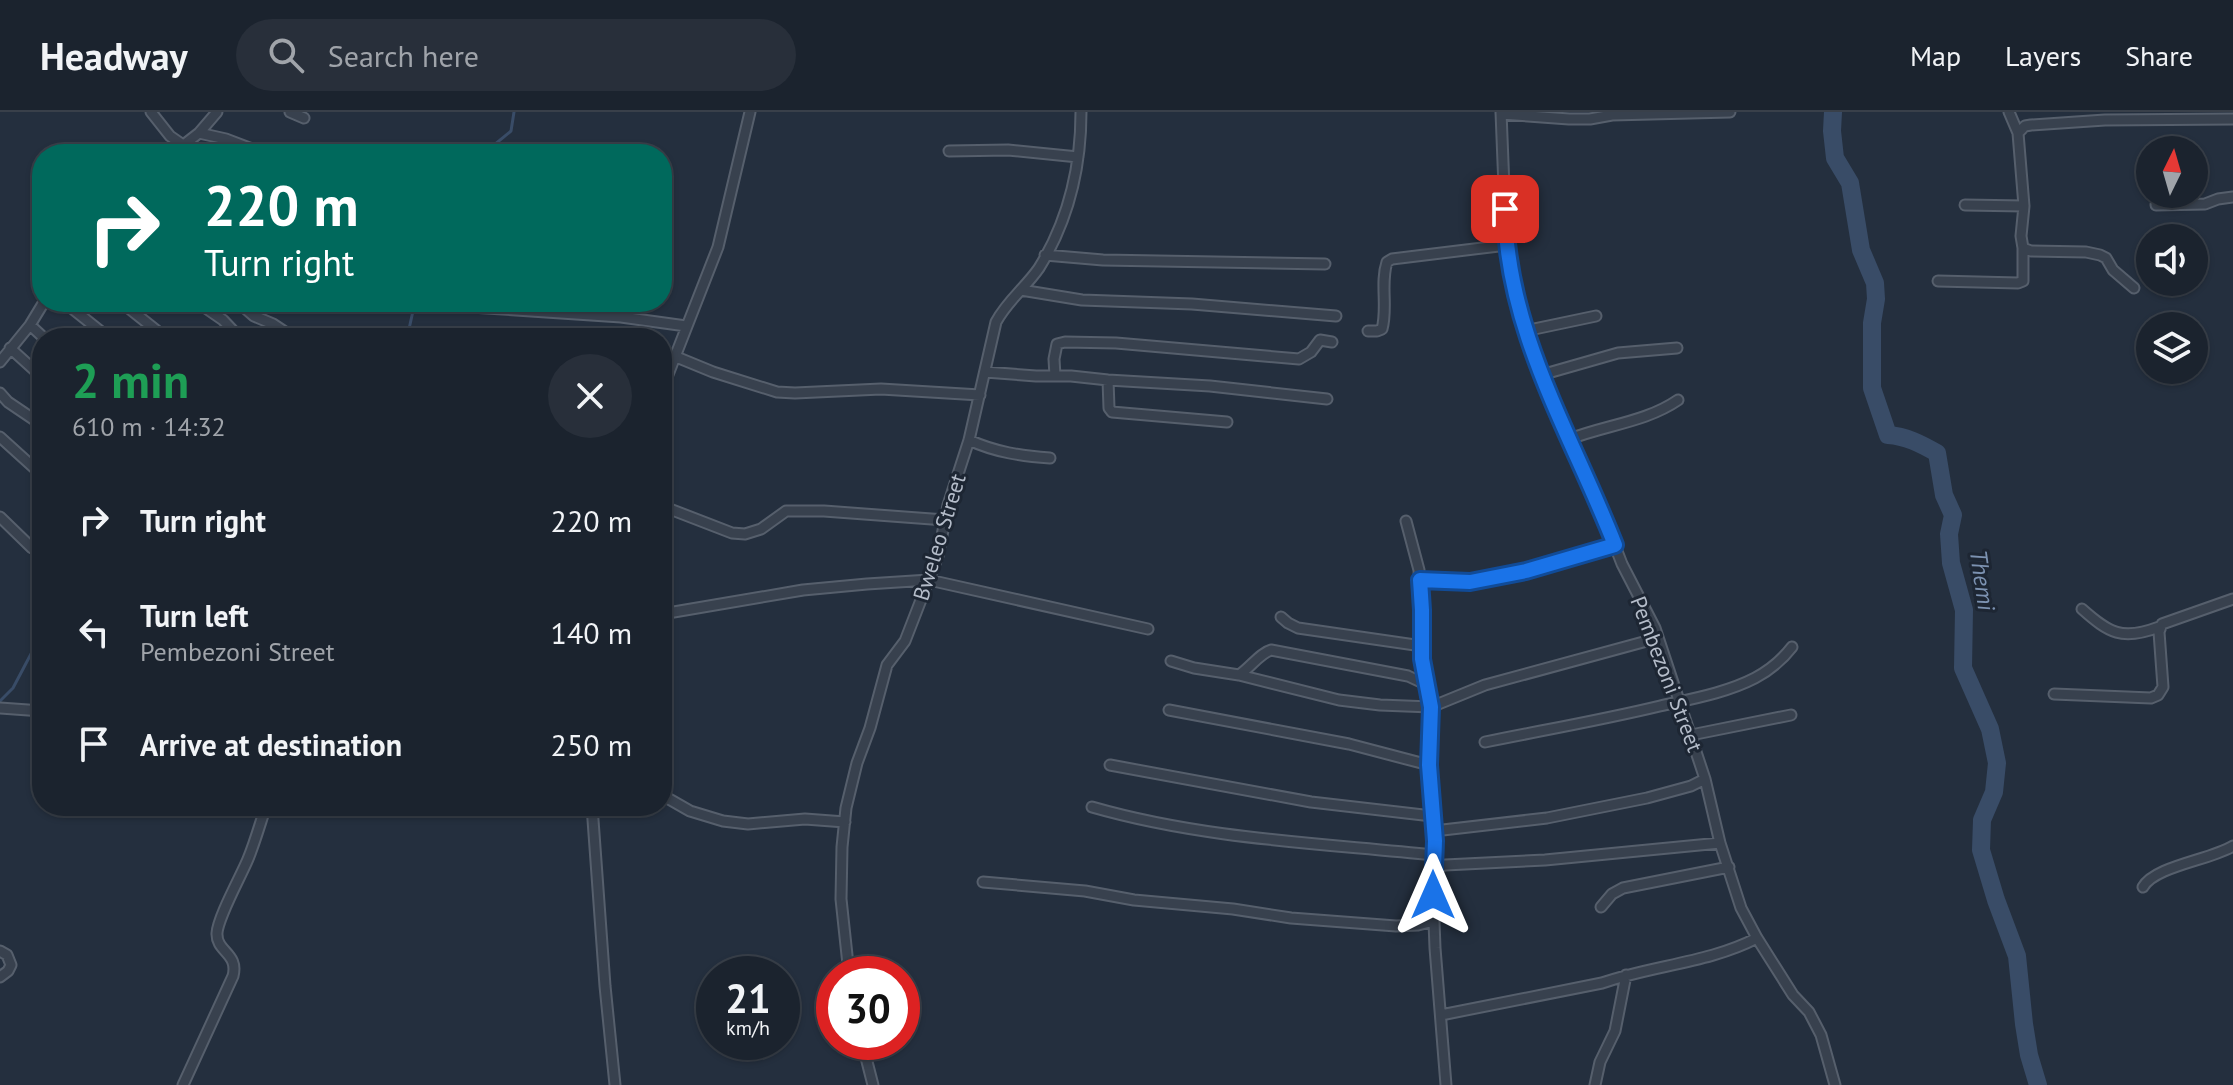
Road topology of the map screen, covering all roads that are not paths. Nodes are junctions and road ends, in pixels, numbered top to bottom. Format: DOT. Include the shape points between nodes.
graph roads {
  1 [pos="151,112"];
  2 [pos="217,112"];
  3 [pos="290,112"];
  4 [pos="750,112"];
  5 [pos="1081,112"];
  6 [pos="1730,112"];
  7 [pos="2009,112"];
  8 [pos="1501,113"];
  9 [pos="2105,116"];
  10 [pos="304,118"];
  11 [pos="2233,119"];
  12 [pos="199,133"];
  13 [pos="2018,133"];
  14 [pos="179,144"];
  15 [pos="184,144"];
  16 [pos="239,144"];
  17 [pos="949,151"];
  18 [pos="1078,157"];
  19 [pos="2233,197"];
  20 [pos="2208,203"];
  21 [pos="1965,205"];
  22 [pos="2024,206"];
  23 [pos="1507,245"];
  24 [pos="2023,248"];
  25 [pos="1045,255"];
  26 [pos="1325,264"];
  27 [pos="1938,281"];
  28 [pos="2134,288"];
  29 [pos="1021,290"];
  30 [pos="38,312"];
  31 [pos="76,312"];
  32 [pos="134,312"];
  33 [pos="211,312"];
  34 [pos="249,312"];
  35 [pos="546,312"];
  36 [pos="1336,316"];
  37 [pos="1596,316"];
  38 [pos="30,325"];
  39 [pos="686,326"];
  40 [pos="33,328"];
  41 [pos="96,328"];
  42 [pos="154,328"];
  43 [pos="231,328"];
  44 [pos="279,328"];
  45 [pos="1368,331"];
  46 [pos="1525,331"];
  47 [pos="1332,342"];
  48 [pos="10,348"];
  49 [pos="1677,348"];
  50 [pos="674,356"];
  51 [pos="0,362"];
  52 [pos="672,362"];
  53 [pos="32,368"];
  54 [pos="985,372"];
  55 [pos="1541,375"];
  56 [pos="1055,376"];
  57 [pos="1108,380"];
  58 [pos="0,393"];
  59 [pos="980,395"];
  60 [pos="1327,399"];
  61 [pos="1678,400"];
  62 [pos="32,418"];
  63 [pos="1227,422"];
  64 [pos="0,437"];
  65 [pos="1570,439"];
  66 [pos="969,440"];
  67 [pos="1050,458"];
  68 [pos="32,466"];
  69 [pos="672,510"];
  70 [pos="0,517"];
  71 [pos="945,520"];
  72 [pos="1406,521"];
  73 [pos="1615,545"];
  74 [pos="32,548"];
  75 [pos="929,580"];
  76 [pos="1420,580"];
  77 [pos="2233,599"];
  78 [pos="2082,609"];
  79 [pos="672,612"];
  80 [pos="1281,617"];
  81 [pos="2159,627"];
  82 [pos="1148,629"];
  83 [pos="1658,638"];
  84 [pos="1422,646"];
  85 [pos="1792,647"];
  86 [pos="1171,661"];
  87 [pos="1239,675"];
  88 [pos="1427,685"];
  89 [pos="2054,694"];
  90 [pos="1680,702"];
  91 [pos="1431,707"];
  92 [pos="0,708"];
  93 [pos="32,710"];
  94 [pos="1169,710"];
  95 [pos="1791,715"];
  96 [pos="1691,735"];
  97 [pos="1485,742"];
  98 [pos="1110,765"];
  99 [pos="1429,765"];
  100 [pos="1705,779"];
  101 [pos="672,801"];
  102 [pos="1092,807"];
  103 [pos="263,816"];
  104 [pos="593,816"];
  105 [pos="1432,816"];
  106 [pos="845,822"];
  107 [pos="1434,831"];
  108 [pos="1720,843"];
  109 [pos="2233,846"];
  110 [pos="1433,855"];
  111 [pos="1729,867"];
  112 [pos="1432,869"];
  113 [pos="983,882"];
  114 [pos="2143,887"];
  115 [pos="1601,907"];
  116 [pos="1434,921"];
  117 [pos="1757,938"];
  118 [pos="0,951"];
  119 [pos="847,956"];
  120 [pos="1626,975"];
  121 [pos="0,977"];
  122 [pos="1441,1015"];
  123 [pos="867,1060"];
  124 [pos="183,1085"];
  125 [pos="615,1085"];
  126 [pos="873,1085"];
  127 [pos="1446,1085"];
  128 [pos="1595,1085"];
  129 [pos="1835,1085"];
  1 -- 14 [label="street"];
  2 -- 12 [label="street"];
  3 -- 10 [label="street"];
  4 -- 39 [label="street" via="718,247"];
  5 -- 18 [label="street, Bweleo Street"];
  6 -- 8 [label="street" via="1590,119"];
  7 -- 13 [label="street"];
  8 -- 23 [label="street, Pembezoni Street"];
  9 -- 11 [label="street"];
  9 -- 13 [label="street" via="2025,126"];
  12 -- 15 [label="street"];
  12 -- 16 [label="street"];
  13 -- 22 [label="street"];
  17 -- 18 [label="street"];
  18 -- 25 [label="street, Bweleo Street" via="1073,188"];
  19 -- 20 [label="street"];
  21 -- 22 [label="street"];
  22 -- 24 [label="street"];
  23 -- 45 [label="street" via="1387,262 1384,323 1382,329"];
  23 -- 46 [label="street, Pembezoni Street"];
  24 -- 27 [label="street" via="2023,281 2018,283"];
  24 -- 28 [label="street" via="2100,255"];
  25 -- 26 [label="street"];
  25 -- 29 [label="street, Bweleo Street"];
  29 -- 36 [label="street" via="1082,300"];
  29 -- 54 [label="street, Bweleo Street" via="996,322"];
  30 -- 38 [label="street"];
  31 -- 41 [label="street"];
  32 -- 42 [label="street"];
  33 -- 43 [label="street"];
  34 -- 44 [label="street"];
  35 -- 39 [label="street"];
  37 -- 46 [label="street"];
  38 -- 40 [label="street"];
  38 -- 48 [label="street"];
  39 -- 50 [label="street"];
  46 -- 55 [label="street, Pembezoni Street"];
  47 -- 56 [label="street" via="1320,340 1299,359 1065,342 1054,350"];
  48 -- 51 [label="street"];
  48 -- 53 [label="street"];
  49 -- 55 [label="street" via="1618,353"];
  50 -- 52 [label="street"];
  50 -- 59 [label="street" via="777,392 881,389"];
  54 -- 56 [label="street"];
  54 -- 59 [label="street, Bweleo Street"];
  55 -- 65 [label="street, Pembezoni Street"];
  56 -- 57 [label="street"];
  57 -- 60 [label="street"];
  57 -- 63 [label="street" via="1112,412"];
  58 -- 62 [label="street"];
  59 -- 66 [label="street, Bweleo Street"];
  61 -- 65 [label="street" via="1659,413"];
  64 -- 68 [label="street"];
  65 -- 73 [label="street, Pembezoni Street"];
  66 -- 67 [label="street" via="1001,452"];
  66 -- 71 [label="street, Bweleo Street"];
  69 -- 71 [label="street" via="745,534 786,511"];
  70 -- 74 [label="street"];
  71 -- 75 [label="street, Bweleo Street"];
  72 -- 76 [label="street"];
  73 -- 76 [label="street" via="1470,582"];
  73 -- 83 [label="street, Pembezoni Street"];
  75 -- 79 [label="street" via="803,590"];
  75 -- 82 [label="street"];
  75 -- 106 [label="street, Bweleo Street" via="905,641 887,665"];
  76 -- 84 [label="street"];
  77 -- 81 [label="street"];
  78 -- 81 [label="street" via="2117,633"];
  80 -- 84 [label="street" via="1298,628"];
  81 -- 89 [label="street" via="2163,687 2158,695"];
  83 -- 90 [label="street, Pembezoni Street"];
  83 -- 91 [label="street" via="1509,678"];
  84 -- 88 [label="street"];
  85 -- 90 [label="street" via="1752,679"];
  86 -- 87 [label="street"];
  87 -- 88 [label="street" via="1271,650 1408,676"];
  87 -- 91 [label="street" via="1339,700"];
  88 -- 91 [label="street"];
  90 -- 96 [label="street, Pembezoni Street"];
  90 -- 97 [label="street"];
  91 -- 99 [label="street"];
  92 -- 93 [label="street"];
  94 -- 99 [label="street"];
  95 -- 96 [label="street"];
  96 -- 100 [label="street, Pembezoni Street"];
  98 -- 105 [label="street" via="1311,802"];
  99 -- 105 [label="street"];
  100 -- 107 [label="street" via="1647,798 1547,818"];
  100 -- 108 [label="street, Pembezoni Street"];
  101 -- 106 [label="street" via="723,821"];
  102 -- 110 [label="street" via="1190,830"];
  103 -- 124 [label="street" via="218,929 219,944 233,960 233,976"];
  104 -- 125 [label="street"];
  105 -- 107 [label="street"];
  106 -- 119 [label="street, Bweleo Street" via="841,899"];
  107 -- 110 [label="street"];
  108 -- 111 [label="street, Pembezoni Street"];
  108 -- 112 [label="street"];
  109 -- 114 [label="street" via="2156,874"];
  110 -- 112 [label="street"];
  111 -- 115 [label="street" via="1623,888"];
  111 -- 117 [label="street, Pembezoni Street"];
  112 -- 116 [label="street"];
  113 -- 116 [label="street" via="1291,918 1396,926"];
  116 -- 122 [label="street"];
  117 -- 120 [label="street" via="1724,952"];
  117 -- 129 [label="street, Pembezoni Street" via="1809,1012"];
  118 -- 121 [label="street" via="11,961"];
  120 -- 122 [label="street"];
  120 -- 128 [label="street" via="1615,1031"];
  122 -- 127 [label="street"];
  123 -- 126 [label="street"];
}
